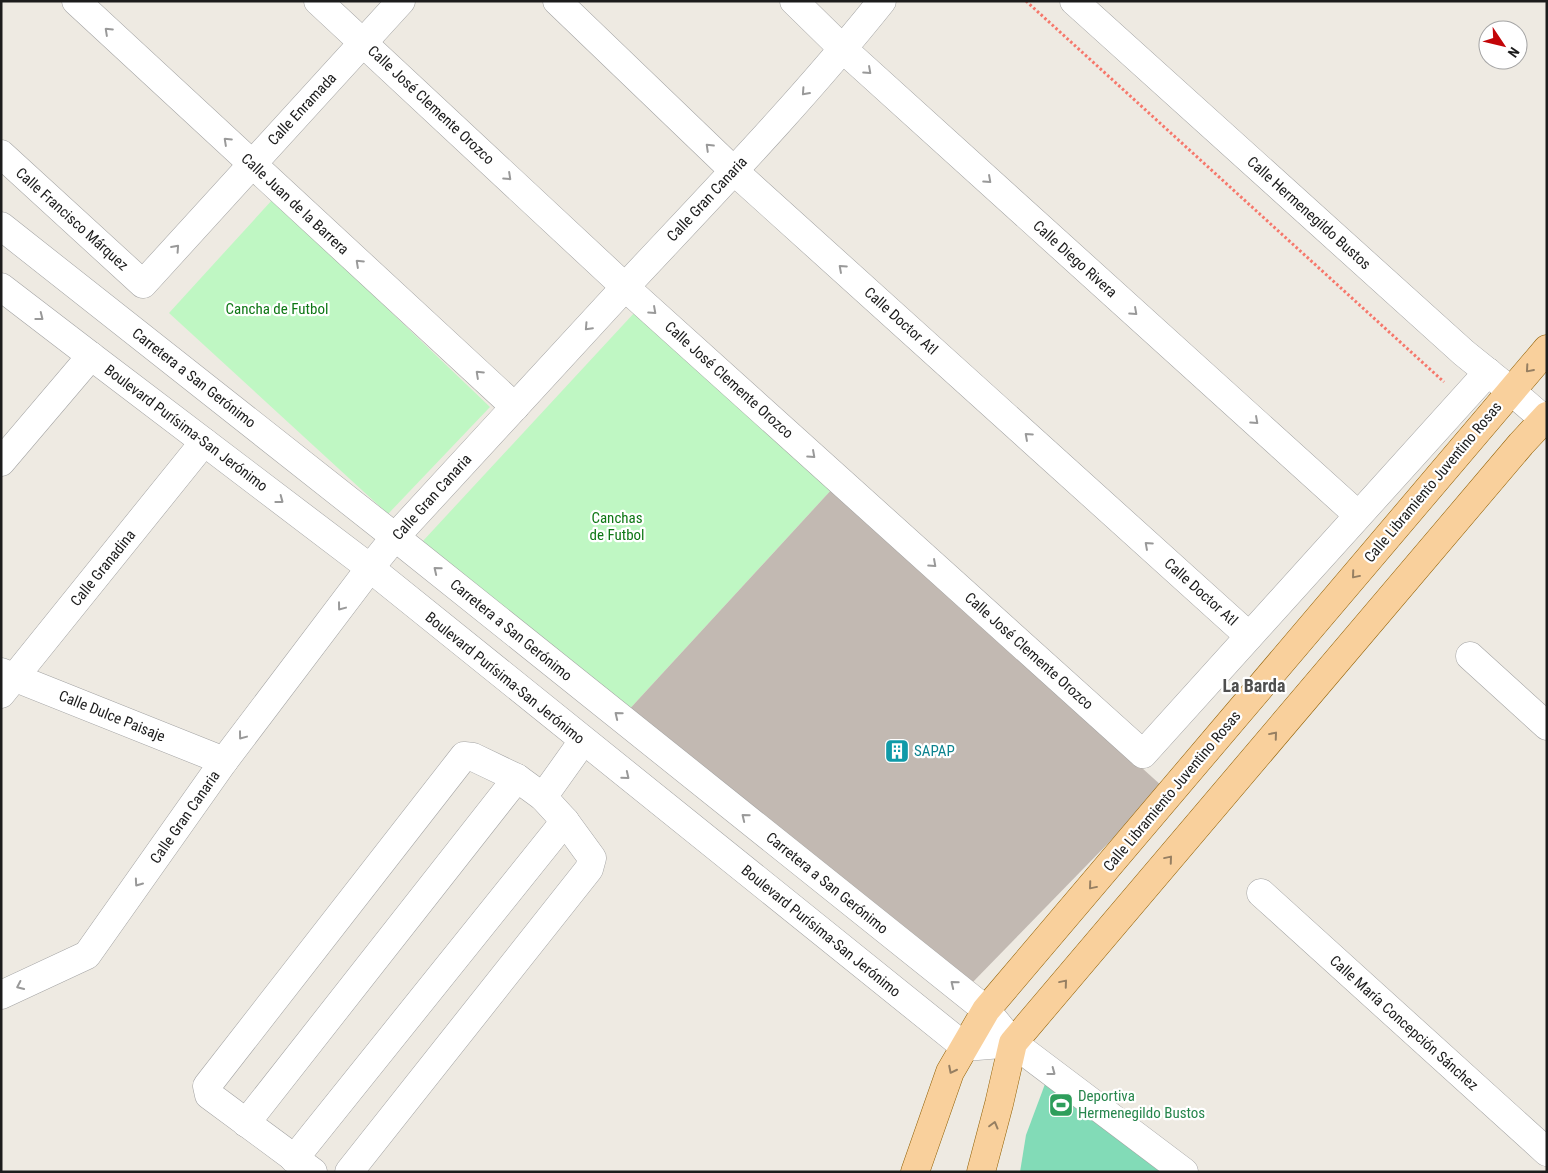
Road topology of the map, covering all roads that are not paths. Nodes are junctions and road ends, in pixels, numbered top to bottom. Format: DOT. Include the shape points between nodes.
graph roads {
  1 [pos="76,1"];
  2 [pos="318,1"];
  3 [pos="401,1"];
  4 [pos="557,1"];
  5 [pos="794,1"];
  6 [pos="882,1"];
  7 [pos="1074,1"];
  8 [pos="363,43"];
  9 [pos="843,49"];
  10 [pos="1,154"];
  11 [pos="252,164"];
  12 [pos="734,171"];
  13 [pos="1,226"];
  14 [pos="143,284"];
  15 [pos="1,286"];
  16 [pos="626,287"];
  17 [pos="1547,349"];
  18 [pos="91,356"];
  19 [pos="1488,372"];
  20 [pos="1510,390"];
  21 [pos="515,407"];
  22 [pos="1546,419"];
  23 [pos="204,442"];
  24 [pos="1,462"];
  25 [pos="1358,515"];
  26 [pos="396,537"];
  27 [pos="370,568"];
  28 [pos="1249,636"];
  29 [pos="1470,656"];
  30 [pos="6,681"];
  31 [pos="1547,726"];
  32 [pos="583,741"];
  33 [pos="224,761"];
  34 [pos="517,778"];
  35 [pos="543,797"];
  36 [pos="565,821"];
  37 [pos="1261,893"];
  38 [pos="1,995"];
  39 [pos="986,1010"];
  40 [pos="1013,1042"];
  41 [pos="965,1047"];
  42 [pos="246,1123"];
  43 [pos="1547,1152"];
  44 [pos="304,1165"];
  45 [pos="349,1172"];
  46 [pos="915,1172"];
  47 [pos="981,1172"];
  48 [pos="1184,1172"];
  11 -- 1 [label="street, Calle Juan de la Barrera, one-way"];
  2 -- 8 [label="street, Calle José Clemente Orozco"];
  3 -- 8 [label="street, Calle Enramada"];
  12 -- 4 [label="street, Calle Doctor Atl, one-way"];
  5 -- 9 [label="street, Calle Diego Rivera"];
  6 -- 9 [label="street, Calle Gran Canaria"];
  7 -- 19 [label="street, Calle Hermenegildo Bustos"];
  8 -- 11 [label="street, Calle Enramada"];
  8 -- 16 [label="street, Calle José Clemente Orozco, one-way"];
  9 -- 12 [label="street, Calle Gran Canaria, one-way"];
  9 -- 25 [label="street, Calle Diego Rivera, one-way"];
  10 -- 14 [label="street, Calle Francisco Márquez"];
  14 -- 11 [label="street, Calle Enramada, one-way"];
  21 -- 11 [label="street, Calle Juan de la Barrera, one-way"];
  12 -- 16 [label="street, Calle Gran Canaria"];
  28 -- 12 [label="street, Calle Doctor Atl, one-way"];
  13 -- 26 [label="street, Carretera a San Gerónimo"];
  15 -- 18 [label="street, Boulevard Purísima-San Jerónimo, one-way"];
  16 -- 21 [label="street, Calle Gran Canaria, one-way"];
  16 -- 28 [label="street, Calle José Clemente Orozco, one-way" via="1143,754"];
  17 -- 20 [label="main road, Calle Libramiento Juventino Rosas, one-way"];
  18 -- 23 [label="street, Boulevard Purísima-San Jerónimo"];
  18 -- 24 [label="street"];
  19 -- 20 [label="street, Calle Hermenegildo Bustos"];
  19 -- 25 [label="street"];
  20 -- 22 [label="street, Calle Hermenegildo Bustos"];
  20 -- 39 [label="main road, Calle Libramiento Juventino Rosas, one-way"];
  21 -- 26 [label="street, Calle Gran Canaria"];
  40 -- 22 [label="main road, one-way"];
  23 -- 27 [label="street, Boulevard Purísima-San Jerónimo, one-way"];
  23 -- 30 [label="street, Calle Granadina"];
  25 -- 28 [label="street"];
  26 -- 27 [label="street, Calle Gran Canaria"];
  39 -- 26 [label="street, Carretera a San Gerónimo, one-way"];
  27 -- 32 [label="street, Boulevard Purísima-San Jerónimo"];
  27 -- 33 [label="street, Calle Gran Canaria, one-way"];
  29 -- 31 [label="street"];
  30 -- 33 [label="street, Calle Dulce Paisaje"];
  32 -- 35 [label="street"];
  32 -- 41 [label="street, Boulevard Purísima-San Jerónimo, one-way"];
  33 -- 38 [label="street, Calle Gran Canaria, one-way" via="88,955"];
  34 -- 35 [label="street"];
  34 -- 42 [label="street"];
  34 -- 42 [label="street" via="473,757 464,756 207,1086 209,1095"];
  35 -- 36 [label="street"];
  36 -- 44 [label="street"];
  36 -- 45 [label="street" via="592,858 590,869"];
  37 -- 43 [label="street, Calle María Concepción Sánchez"];
  39 -- 40 [label="street, Carretera a San Gerónimo"];
  39 -- 41 [label="main road, Calle Libramiento Juventino Rosas"];
  40 -- 41 [label="street"];
  47 -- 40 [label="main road, one-way"];
  40 -- 48 [label="street, Carretera a San Gerónimo, one-way"];
  41 -- 46 [label="main road, Calle Libramiento Juventino Rosas, one-way" via="950,1072"];
  42 -- 44 [label="street"];
}
